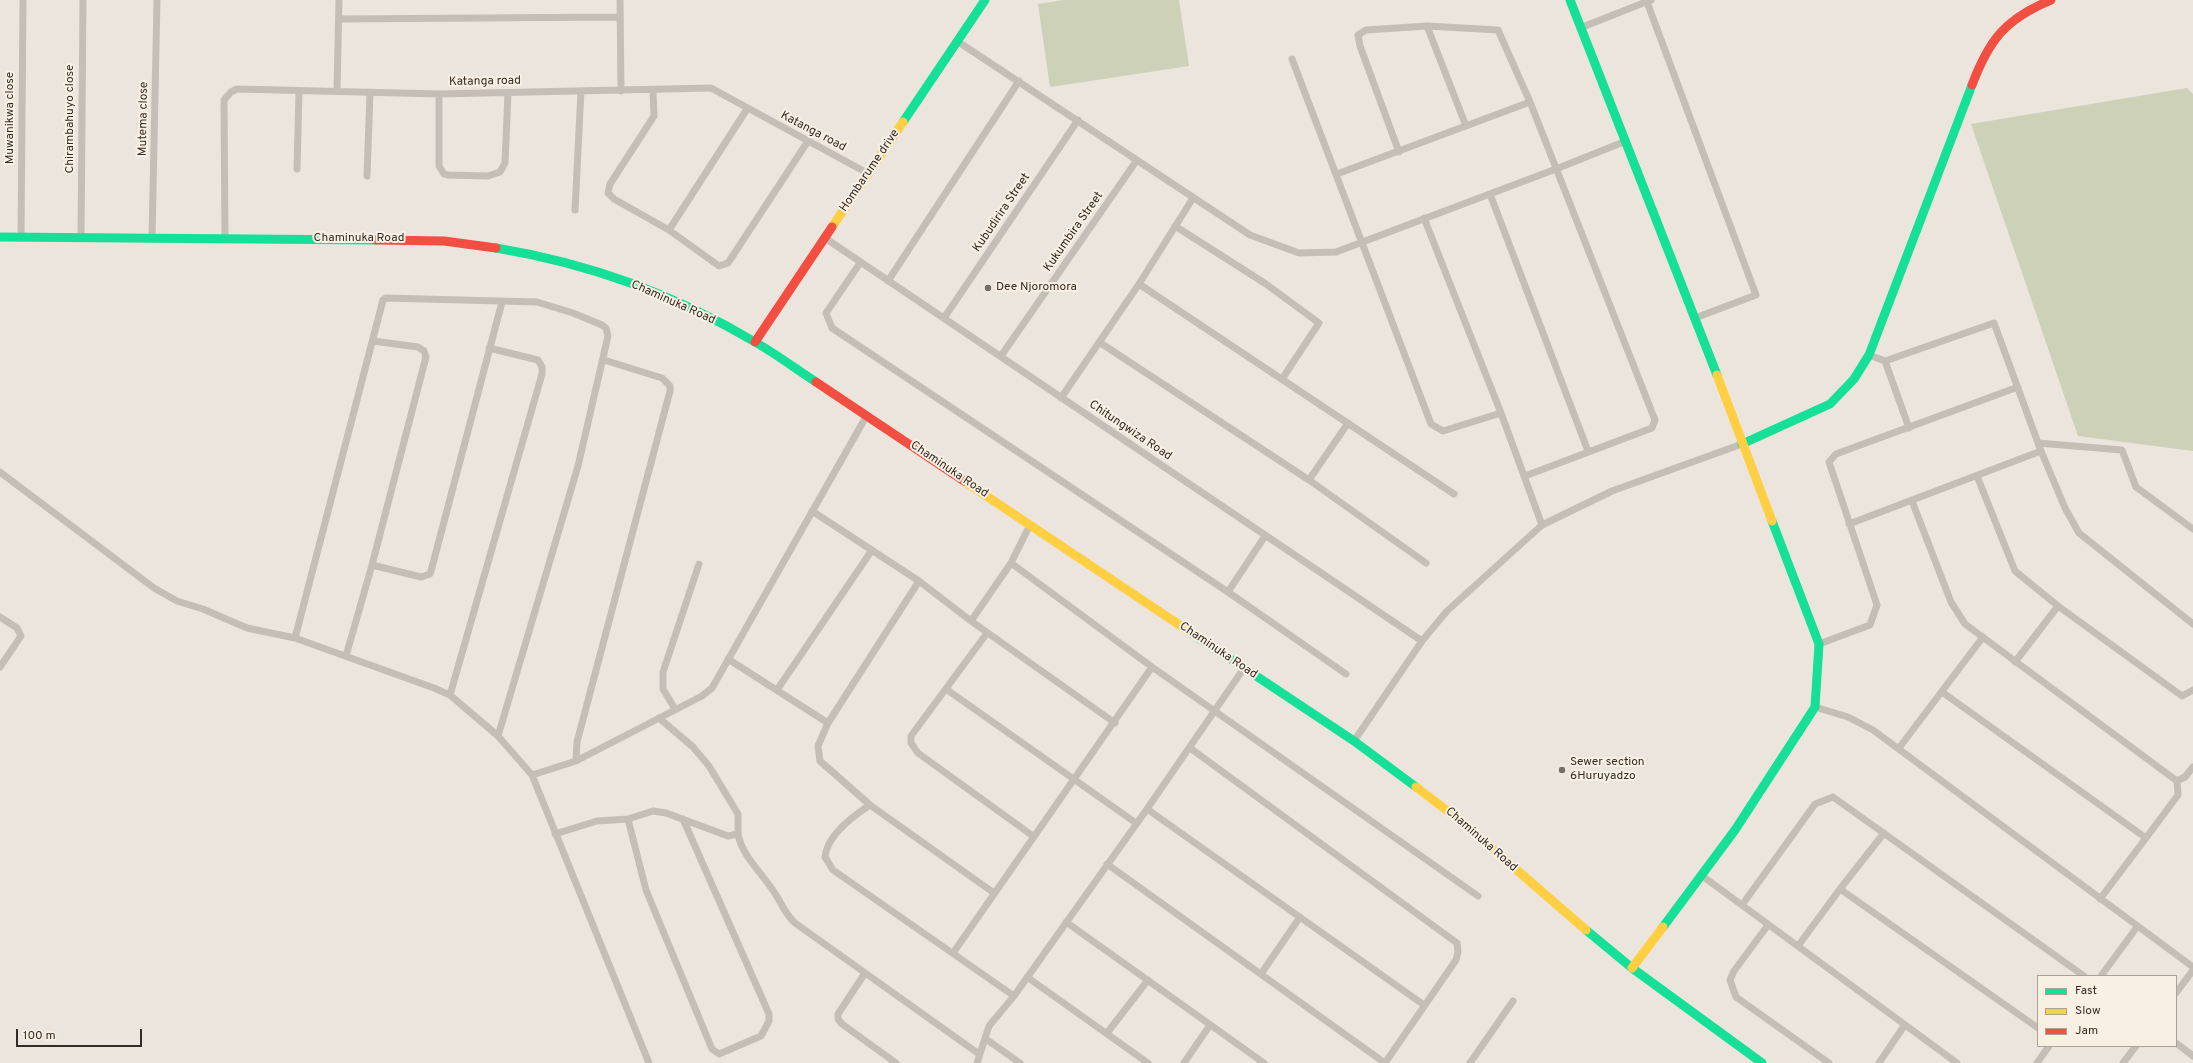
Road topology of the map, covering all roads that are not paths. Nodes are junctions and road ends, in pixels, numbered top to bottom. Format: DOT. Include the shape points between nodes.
graph roads {
  1 [pos="23,0"];
  2 [pos="83,0"];
  3 [pos="158,0"];
  4 [pos="339,0"];
  5 [pos="620,0"];
  6 [pos="985,0"];
  7 [pos="1570,0"];
  8 [pos="2051,0"];
  9 [pos="1649,1"];
  10 [pos="620,17"];
  11 [pos="339,19"];
  12 [pos="1427,26"];
  13 [pos="1580,28"];
  14 [pos="957,41"];
  15 [pos="1292,59"];
  16 [pos="1019,81"];
  17 [pos="653,90"];
  18 [pos="337,91"];
  19 [pos="581,91"];
  20 [pos="621,91"];
  21 [pos="298,92"];
  22 [pos="370,93"];
  23 [pos="508,93"];
  24 [pos="439,94"];
  25 [pos="1530,102"];
  26 [pos="747,109"];
  27 [pos="1078,120"];
  28 [pos="1466,126"];
  29 [pos="808,141"];
  30 [pos="1626,141"];
  31 [pos="1399,152"];
  32 [pos="1137,160"];
  33 [pos="297,169"];
  34 [pos="1556,169"];
  35 [pos="869,174"];
  36 [pos="1337,174"];
  37 [pos="367,176"];
  38 [pos="1490,194"];
  39 [pos="1193,198"];
  40 [pos="575,210"];
  41 [pos="1424,218"];
  42 [pos="1175,226"];
  43 [pos="669,230"];
  44 [pos="0,237"];
  45 [pos="21,237"];
  46 [pos="81,238"];
  47 [pos="825,238"];
  48 [pos="152,239"];
  49 [pos="226,239"];
  50 [pos="1362,242"];
  51 [pos="860,263"];
  52 [pos="888,281"];
  53 [pos="1139,284"];
  54 [pos="502,302"];
  55 [pos="944,318"];
  56 [pos="1695,318"];
  57 [pos="373,341"];
  58 [pos="755,342"];
  59 [pos="1099,342"];
  60 [pos="489,348"];
  61 [pos="1869,355"];
  62 [pos="1001,356"];
  63 [pos="604,360"];
  64 [pos="1884,361"];
  65 [pos="1282,378"];
  66 [pos="2018,387"];
  67 [pos="1061,398"];
  68 [pos="1501,413"];
  69 [pos="867,415"];
  70 [pos="1348,423"];
  71 [pos="1909,428"];
  72 [pos="2038,443"];
  73 [pos="1742,444"];
  74 [pos="1588,451"];
  75 [pos="2041,451"];
  76 [pos="0,472"];
  77 [pos="1525,476"];
  78 [pos="1977,476"];
  79 [pos="1309,480"];
  80 [pos="1454,494"];
  81 [pos="1912,501"];
  82 [pos="812,511"];
  83 [pos="1030,524"];
  84 [pos="1849,524"];
  85 [pos="1542,525"];
  86 [pos="2193,529"];
  87 [pos="1265,536"];
  88 [pos="872,550"];
  89 [pos="1011,563"];
  90 [pos="1426,563"];
  91 [pos="699,564"];
  92 [pos="372,565"];
  93 [pos="919,581"];
  94 [pos="1228,592"];
  95 [pos="2058,606"];
  96 [pos="0,617"];
  97 [pos="971,620"];
  98 [pos="2193,624"];
  99 [pos="987,633"];
  100 [pos="1983,637"];
  101 [pos="295,638"];
  102 [pos="1422,641"];
  103 [pos="1819,644"];
  104 [pos="346,656"];
  105 [pos="728,659"];
  106 [pos="2015,662"];
  107 [pos="0,667"];
  108 [pos="1152,667"];
  109 [pos="1244,668"];
  110 [pos="1346,674"];
  111 [pos="946,689"];
  112 [pos="777,690"];
  113 [pos="2193,690"];
  114 [pos="1942,692"];
  115 [pos="450,695"];
  116 [pos="1816,707"];
  117 [pos="675,709"];
  118 [pos="1215,710"];
  119 [pos="660,718"];
  120 [pos="1114,723"];
  121 [pos="828,724"];
  122 [pos="498,736"];
  123 [pos="1354,741"];
  124 [pos="1190,748"];
  125 [pos="1899,748"];
  126 [pos="576,761"];
  127 [pos="2193,767"];
  128 [pos="532,774"];
  129 [pos="1074,780"];
  130 [pos="2177,781"];
  131 [pos="870,805"];
  132 [pos="1147,809"];
  133 [pos="628,819"];
  134 [pos="684,819"];
  135 [pos="1136,823"];
  136 [pos="1884,833"];
  137 [pos="554,834"];
  138 [pos="738,834"];
  139 [pos="1033,836"];
  140 [pos="2146,838"];
  141 [pos="1107,864"];
  142 [pos="1701,875"];
  143 [pos="1840,889"];
  144 [pos="994,893"];
  145 [pos="1478,896"];
  146 [pos="2100,899"];
  147 [pos="1742,905"];
  148 [pos="1300,917"];
  149 [pos="1066,922"];
  150 [pos="1768,925"];
  151 [pos="2137,927"];
  152 [pos="1798,946"];
  153 [pos="953,953"];
  154 [pos="1632,968"];
  155 [pos="2193,969"];
  156 [pos="865,973"];
  157 [pos="1261,974"];
  158 [pos="2083,975"];
  159 [pos="2102,975"];
  160 [pos="1027,977"];
  161 [pos="1148,980"];
  162 [pos="2177,992"];
  163 [pos="1014,996"];
  164 [pos="1513,1001"];
  165 [pos="1424,1005"];
  166 [pos="1210,1025"];
  167 [pos="1904,1026"];
  168 [pos="2037,1027"];
  169 [pos="1106,1033"];
  170 [pos="986,1039"];
  171 [pos="2177,1044"];
  172 [pos="2048,1047"];
  173 [pos="2135,1047"];
  174 [pos="979,1054"];
  175 [pos="2193,1056"];
  176 [pos="649,1063"];
  177 [pos="896,1063"];
  178 [pos="976,1063"];
  179 [pos="1020,1063"];
  180 [pos="1148,1063"];
  181 [pos="1184,1063"];
  182 [pos="1264,1063"];
  183 [pos="1385,1063"];
  184 [pos="1470,1063"];
  185 [pos="1762,1063"];
  186 [pos="1829,1063"];
  187 [pos="1879,1063"];
  188 [pos="1957,1063"];
  189 [pos="2037,1063"];
  190 [pos="2124,1063"];
  1 -- 45 [label="street, Muwanikwa close"];
  2 -- 46 [label="street, Chirambahuyo close"];
  3 -- 48 [label="street, Mutema close"];
  4 -- 11 [label="street"];
  5 -- 10 [label="street"];
  6 -- 14 [label="street, Hombarume drive"];
  7 -- 13 [label="street"];
  8 -- 61 [label="street" via="2034,6 2009,22 1993,38 1982,58"];
  9 -- 13 [label="street"];
  9 -- 56 [label="street" via="1756,295"];
  10 -- 11 [label="street"];
  10 -- 20 [label="street"];
  11 -- 18 [label="street"];
  12 -- 25 [label="street" via="1498,30"];
  12 -- 28 [label="street"];
  12 -- 31 [label="street" via="1366,30 1358,35"];
  13 -- 30 [label="street"];
  14 -- 16 [label="street"];
  14 -- 35 [label="street, Hombarume drive"];
  15 -- 36 [label="street"];
  16 -- 27 [label="street"];
  16 -- 52 [label="street"];
  17 -- 20 [label="street, Katanga road"];
  17 -- 26 [label="street, Katanga road" via="710,88"];
  17 -- 43 [label="street" via="654,116 610,184 608,193 614,199"];
  18 -- 21 [label="street, Katanga road"];
  18 -- 22 [label="street, Katanga road"];
  19 -- 20 [label="street, Katanga road"];
  19 -- 23 [label="street, Katanga road"];
  19 -- 40 [label="street"];
  21 -- 33 [label="street"];
  21 -- 49 [label="street, Katanga road" via="237,89 224,100"];
  22 -- 24 [label="street, Katanga road"];
  22 -- 37 [label="street"];
  23 -- 24 [label="street, Katanga road"];
  23 -- 24 [label="street" via="505,163 500,172 488,176 448,175 441,170"];
  25 -- 28 [label="street"];
  25 -- 34 [label="street"];
  26 -- 29 [label="street, Katanga road"];
  26 -- 43 [label="street"];
  27 -- 32 [label="street"];
  27 -- 55 [label="street, Kubudirira Street"];
  28 -- 31 [label="street"];
  29 -- 35 [label="street, Katanga road"];
  29 -- 43 [label="street" via="728,263 719,266"];
  30 -- 34 [label="street"];
  30 -- 56 [label="street"];
  31 -- 36 [label="street"];
  32 -- 39 [label="street"];
  32 -- 62 [label="street, Kukumbira Street"];
  34 -- 38 [label="street"];
  34 -- 74 [label="street" via="1655,420 1652,428"];
  35 -- 47 [label="street, Hombarume drive"];
  36 -- 50 [label="street"];
  38 -- 41 [label="street"];
  38 -- 74 [label="street"];
  39 -- 42 [label="street"];
  39 -- 50 [label="street" via="1250,235 1299,253 1336,252"];
  41 -- 50 [label="street"];
  41 -- 68 [label="street"];
  42 -- 53 [label="street"];
  42 -- 65 [label="street" via="1266,284 1319,323"];
  44 -- 45 [label="street, Chaminuka Road"];
  45 -- 46 [label="street, Chaminuka Road"];
  46 -- 48 [label="street, Chaminuka Road"];
  47 -- 51 [label="street, Chitungwiza Road"];
  47 -- 58 [label="street, Hombarume drive"];
  48 -- 49 [label="street, Chaminuka Road"];
  49 -- 58 [label="street, Chaminuka Road" via="415,239 509,249 632,284 705,315"];
  50 -- 68 [label="street" via="1431,424 1443,431"];
  51 -- 52 [label="street, Chitungwiza Road"];
  51 -- 94 [label="street" via="826,312 832,328"];
  52 -- 55 [label="street, Chitungwiza Road"];
  53 -- 59 [label="street"];
  53 -- 65 [label="street"];
  54 -- 57 [label="street" via="389,296 384,300"];
  54 -- 60 [label="street"];
  54 -- 63 [label="street" via="537,302 552,305 602,325 606,328 608,336"];
  55 -- 62 [label="street, Chitungwiza Road"];
  56 -- 73 [label="street"];
  57 -- 92 [label="street" via="418,347 424,351 426,357"];
  57 -- 101 [label="street"];
  58 -- 69 [label="street, Chaminuka Road"];
  59 -- 67 [label="street"];
  59 -- 79 [label="street"];
  60 -- 92 [label="street" via="430,574 421,577"];
  60 -- 115 [label="street" via="538,360 542,374"];
  61 -- 64 [label="street"];
  61 -- 73 [label="street" via="1854,379 1830,404"];
  62 -- 67 [label="street, Chitungwiza Road"];
  63 -- 122 [label="street" via="578,466"];
  63 -- 126 [label="street" via="662,378 670,386 670,391 577,742"];
  64 -- 66 [label="street" via="1994,323"];
  64 -- 71 [label="street"];
  65 -- 70 [label="street"];
  66 -- 71 [label="street"];
  66 -- 72 [label="street"];
  67 -- 87 [label="street, Chitungwiza Road"];
  68 -- 77 [label="street"];
  69 -- 82 [label="street"];
  69 -- 83 [label="street, Chaminuka Road"];
  70 -- 79 [label="street"];
  70 -- 80 [label="street"];
  71 -- 84 [label="street" via="1836,454 1829,462"];
  72 -- 75 [label="street"];
  72 -- 86 [label="street" via="2122,450 2136,487"];
  73 -- 85 [label="street" via="1612,491"];
  73 -- 103 [label="street"];
  74 -- 77 [label="street"];
  75 -- 78 [label="street"];
  75 -- 98 [label="street" via="2065,508 2079,533"];
  76 -- 101 [label="street" via="154,588 177,601 247,628"];
  77 -- 85 [label="street"];
  78 -- 81 [label="street"];
  78 -- 95 [label="street" via="2015,571"];
  79 -- 90 [label="street"];
  81 -- 84 [label="street"];
  81 -- 100 [label="street" via="1951,602 1965,624"];
  82 -- 88 [label="street"];
  82 -- 105 [label="street"];
  83 -- 89 [label="street"];
  83 -- 109 [label="street, Chaminuka Road"];
  84 -- 103 [label="street" via="1877,605 1870,625"];
  85 -- 102 [label="street" via="1446,610"];
  87 -- 94 [label="street"];
  87 -- 102 [label="street, Chitungwiza Road"];
  88 -- 93 [label="street"];
  88 -- 112 [label="street"];
  89 -- 97 [label="street"];
  89 -- 108 [label="street"];
  91 -- 117 [label="street" via="663,672 663,689"];
  92 -- 104 [label="street"];
  93 -- 97 [label="street"];
  93 -- 121 [label="street"];
  94 -- 110 [label="street"];
  95 -- 106 [label="street"];
  95 -- 113 [label="street" via="2182,696"];
  96 -- 107 [label="street" via="17,628 21,636"];
  97 -- 99 [label="street"];
  99 -- 111 [label="street"];
  99 -- 120 [label="street"];
  100 -- 106 [label="street"];
  100 -- 114 [label="street"];
  101 -- 104 [label="street"];
  102 -- 123 [label="street"];
  103 -- 116 [label="street"];
  104 -- 115 [label="street"];
  105 -- 112 [label="street"];
  105 -- 117 [label="street" via="707,693"];
  106 -- 130 [label="street"];
  108 -- 118 [label="street"];
  108 -- 120 [label="street"];
  109 -- 118 [label="street"];
  109 -- 123 [label="street, Chaminuka Road"];
  111 -- 129 [label="street"];
  111 -- 139 [label="street" via="911,736 910,742 914,748"];
  112 -- 121 [label="street"];
  114 -- 125 [label="street"];
  114 -- 140 [label="street"];
  115 -- 122 [label="street"];
  116 -- 125 [label="street" via="1848,717"];
  116 -- 142 [label="street" via="1739,824"];
  117 -- 119 [label="street"];
  118 -- 124 [label="street"];
  118 -- 145 [label="street"];
  119 -- 126 [label="street"];
  119 -- 138 [label="street" via="693,747 709,766 738,814"];
  120 -- 129 [label="street"];
  121 -- 131 [label="street" via="818,746 820,761"];
  122 -- 128 [label="street"];
  123 -- 154 [label="street, Chaminuka Road" via="1451,814"];
  124 -- 132 [label="street"];
  124 -- 165 [label="street" via="1456,943 1456,960"];
  125 -- 146 [label="street"];
  126 -- 128 [label="street"];
  127 -- 130 [label="street" via="2185,778"];
  128 -- 137 [label="street"];
  129 -- 135 [label="street"];
  129 -- 139 [label="street"];
  130 -- 140 [label="street" via="2178,795"];
  131 -- 144 [label="street"];
  131 -- 153 [label="street" via="848,820 826,849 827,863"];
  132 -- 135 [label="street"];
  132 -- 148 [label="street"];
  133 -- 134 [label="street" via="653,811"];
  133 -- 134 [label="street" via="646,890 712,1049 719,1054 761,1036 769,1014"];
  133 -- 137 [label="street" via="597,821"];
  134 -- 138 [label="street" via="728,836"];
  135 -- 141 [label="street"];
  136 -- 143 [label="street"];
  136 -- 147 [label="street" via="1833,797 1815,804"];
  136 -- 158 [label="street"];
  137 -- 176 [label="street"];
  138 -- 156 [label="street" via="743,849 775,893 787,915 809,934"];
  139 -- 144 [label="street"];
  140 -- 146 [label="street"];
  141 -- 149 [label="street"];
  141 -- 157 [label="street"];
  142 -- 147 [label="street"];
  142 -- 154 [label="street"];
  143 -- 152 [label="street"];
  143 -- 168 [label="street"];
  144 -- 153 [label="street"];
  146 -- 151 [label="street"];
  147 -- 150 [label="street"];
  148 -- 157 [label="street"];
  148 -- 165 [label="street"];
  149 -- 160 [label="street"];
  149 -- 161 [label="street"];
  150 -- 152 [label="street"];
  150 -- 186 [label="street" via="1730,980 1736,997"];
  151 -- 155 [label="street"];
  151 -- 159 [label="street"];
  152 -- 167 [label="street"];
  153 -- 163 [label="street"];
  154 -- 185 [label="street, Chaminuka Road"];
  155 -- 162 [label="street"];
  156 -- 174 [label="street"];
  156 -- 177 [label="street" via="838,1014 838,1019"];
  157 -- 183 [label="street"];
  160 -- 163 [label="street"];
  160 -- 169 [label="street"];
  161 -- 166 [label="street"];
  161 -- 169 [label="street"];
  163 -- 170 [label="street" via="989,1026"];
  164 -- 184 [label="street"];
  165 -- 183 [label="street"];
  166 -- 181 [label="street"];
  166 -- 182 [label="street"];
  167 -- 187 [label="street"];
  167 -- 188 [label="street"];
  169 -- 180 [label="street"];
  170 -- 174 [label="street"];
  170 -- 179 [label="street"];
  171 -- 175 [label="street"];
  172 -- 189 [label="street"];
  173 -- 190 [label="street"];
  174 -- 178 [label="street"];
}
